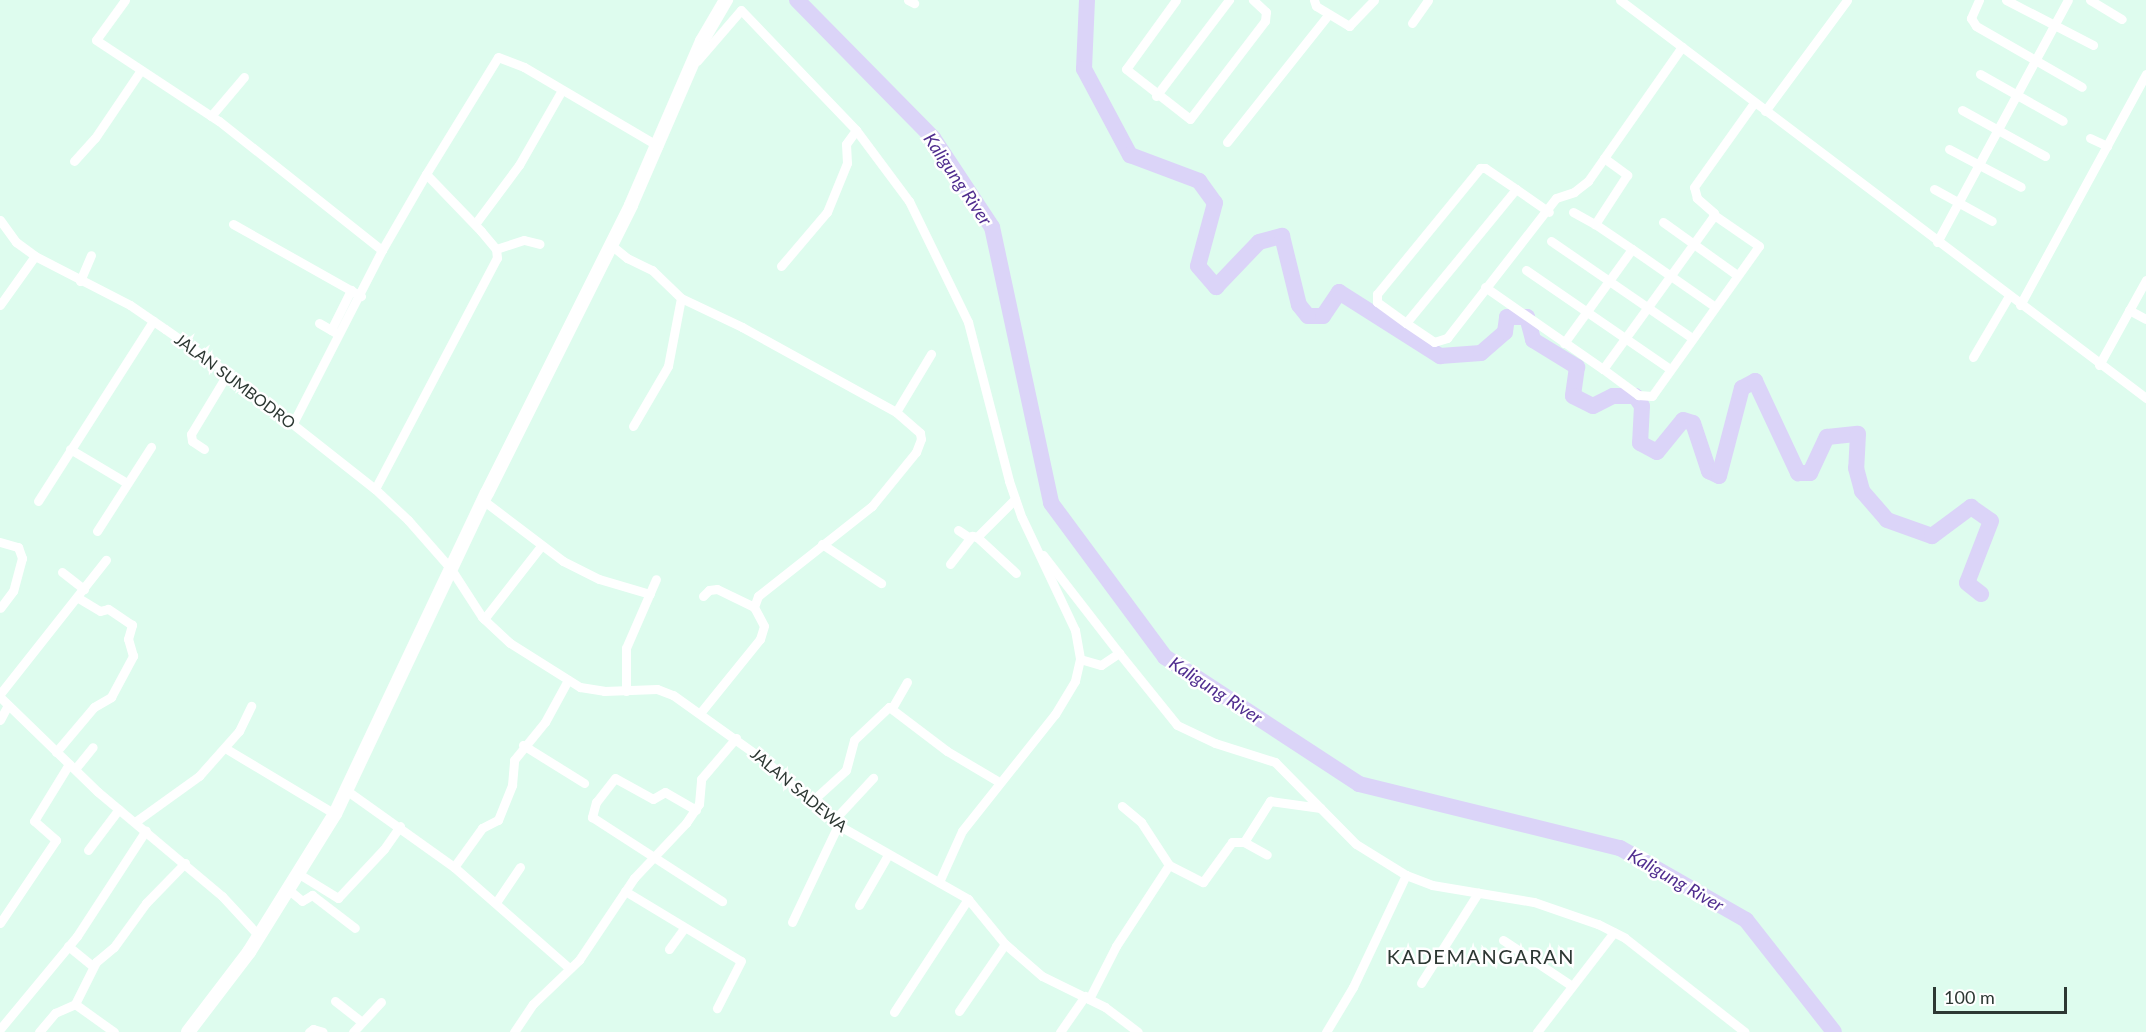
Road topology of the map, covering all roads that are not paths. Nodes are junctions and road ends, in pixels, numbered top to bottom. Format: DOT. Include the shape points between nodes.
graph roads {
  1 [pos="125,0"];
  2 [pos="726,0"];
  3 [pos="1176,0"];
  4 [pos="1229,0"];
  5 [pos="1253,0"];
  6 [pos="1314,0"];
  7 [pos="1374,0"];
  8 [pos="1428,0"];
  9 [pos="1620,0"];
  10 [pos="1847,0"];
  11 [pos="1979,0"];
  12 [pos="2006,0"];
  13 [pos="2068,0"];
  14 [pos="2090,0"];
  15 [pos="1328,15"];
  16 [pos="2122,19"];
  17 [pos="1412,23"];
  18 [pos="2054,26"];
  19 [pos="2094,45"];
  20 [pos="1682,47"];
  21 [pos="2036,60"];
  22 [pos="691,68"];
  23 [pos="141,70"];
  24 [pos="1980,74"];
  25 [pos="2146,74"];
  26 [pos="244,77"];
  27 [pos="2082,87"];
  28 [pos="562,90"];
  29 [pos="2017,95"];
  30 [pos="1156,96"];
  31 [pos="1754,103"];
  32 [pos="1962,110"];
  33 [pos="1765,111"];
  34 [pos="211,116"];
  35 [pos="2063,121"];
  36 [pos="856,130"];
  37 [pos="1998,130"];
  38 [pos="2090,138"];
  39 [pos="1227,142"];
  40 [pos="658,146"];
  41 [pos="2107,146"];
  42 [pos="1949,149"];
  43 [pos="2045,156"];
  44 [pos="1604,158"];
  45 [pos="74,161"];
  46 [pos="1979,165"];
  47 [pos="426,174"];
  48 [pos="2021,187"];
  49 [pos="1516,189"];
  50 [pos="1934,189"];
  51 [pos="1958,203"];
  52 [pos="1549,212"];
  53 [pos="1573,212"];
  54 [pos="1714,215"];
  55 [pos="0,220"];
  56 [pos="1992,221"];
  57 [pos="1663,222"];
  58 [pos="233,224"];
  59 [pos="475,224"];
  60 [pos="1595,224"];
  61 [pos="1551,241"];
  62 [pos="1937,242"];
  63 [pos="540,244"];
  64 [pos="1695,244"];
  65 [pos="612,245"];
  66 [pos="496,249"];
  67 [pos="1632,249"];
  68 [pos="382,250"];
  69 [pos="91,255"];
  70 [pos="35,256"];
  71 [pos="781,266"];
  72 [pos="1526,270"];
  73 [pos="1672,275"];
  74 [pos="1737,275"];
  75 [pos="80,280"];
  76 [pos="1611,280"];
  77 [pos="2146,280"];
  78 [pos="1485,287"];
  79 [pos="351,290"];
  80 [pos="361,296"];
  81 [pos="2009,296"];
  82 [pos="681,298"];
  83 [pos="0,305"];
  84 [pos="2020,305"];
  85 [pos="1648,306"];
  86 [pos="1714,306"];
  87 [pos="2129,310"];
  88 [pos="1586,312"];
  89 [pos="2146,319"];
  90 [pos="153,321"];
  91 [pos="319,323"];
  92 [pos="1406,323"];
  93 [pos="331,330"];
  94 [pos="340,336"];
  95 [pos="1692,338"];
  96 [pos="1625,339"];
  97 [pos="1564,343"];
  98 [pos="931,354"];
  99 [pos="1973,357"];
  100 [pos="2099,365"];
  101 [pos="1603,369"];
  102 [pos="1670,369"];
  103 [pos="228,373"];
  104 [pos="2145,394"];
  105 [pos="896,412"];
  106 [pos="293,423"];
  107 [pos="633,426"];
  108 [pos="151,447"];
  109 [pos="70,449"];
  110 [pos="204,449"];
  111 [pos="127,483"];
  112 [pos="375,489"];
  113 [pos="1015,499"];
  114 [pos="38,501"];
  115 [pos="484,501"];
  116 [pos="958,530"];
  117 [pos="97,531"];
  118 [pos="974,537"];
  119 [pos="0,542"];
  120 [pos="822,544"];
  121 [pos="541,546"];
  122 [pos="1037,549"];
  123 [pos="105,560"];
  124 [pos="950,564"];
  125 [pos="62,572"];
  126 [pos="453,573"];
  127 [pos="1016,573"];
  128 [pos="656,579"];
  129 [pos="881,583"];
  130 [pos="84,589"];
  131 [pos="650,594"];
  132 [pos="703,596"];
  133 [pos="78,598"];
  134 [pos="754,607"];
  135 [pos="0,609"];
  136 [pos="484,619"];
  137 [pos="1119,652"];
  138 [pos="1080,659"];
  139 [pos="568,680"];
  140 [pos="907,682"];
  141 [pos="626,684"];
  142 [pos="0,695"];
  143 [pos="8,705"];
  144 [pos="251,706"];
  145 [pos="703,708"];
  146 [pos="892,708"];
  147 [pos="0,720"];
  148 [pos="736,738"];
  149 [pos="523,745"];
  150 [pos="93,747"];
  151 [pos="225,748"];
  152 [pos="56,752"];
  153 [pos="72,766"];
  154 [pos="873,778"];
  155 [pos="999,782"];
  156 [pos="584,783"];
  157 [pos="346,790"];
  158 [pos="815,798"];
  159 [pos="1122,806"];
  160 [pos="1321,808"];
  161 [pos="119,809"];
  162 [pos="696,810"];
  163 [pos="335,814"];
  164 [pos="837,820"];
  165 [pos="135,822"];
  166 [pos="400,826"];
  167 [pos="146,831"];
  168 [pos="1244,842"];
  169 [pos="88,850"];
  170 [pos="888,855"];
  171 [pos="1267,855"];
  172 [pos="653,857"];
  173 [pos="185,862"];
  174 [pos="1169,865"];
  175 [pos="454,867"];
  176 [pos="520,867"];
  177 [pos="299,874"];
  178 [pos="1406,875"];
  179 [pos="941,879"];
  180 [pos="289,890"];
  181 [pos="625,891"];
  182 [pos="1478,893"];
  183 [pos="969,899"];
  184 [pos="722,900"];
  185 [pos="497,901"];
  186 [pos="859,904"];
  187 [pos="792,922"];
  188 [pos="0,923"];
  189 [pos="355,928"];
  190 [pos="684,928"];
  191 [pos="1614,933"];
  192 [pos="259,936"];
  193 [pos="1503,940"];
  194 [pos="1005,944"];
  195 [pos="68,946"];
  196 [pos="669,949"];
  197 [pos="93,966"];
  198 [pos="570,968"];
  199 [pos="1421,984"];
  200 [pos="1572,986"];
  201 [pos="1090,994"];
  202 [pos="335,1000"];
  203 [pos="381,1002"];
  204 [pos="75,1004"];
  205 [pos="717,1008"];
  206 [pos="959,1011"];
  207 [pos="894,1012"];
  208 [pos="362,1022"];
  209 [pos="0,1029"];
  210 [pos="39,1032"];
  211 [pos="114,1032"];
  212 [pos="188,1032"];
  213 [pos="309,1032"];
  214 [pos="323,1032"];
  215 [pos="353,1032"];
  216 [pos="514,1032"];
  217 [pos="1060,1032"];
  218 [pos="1137,1032"];
  219 [pos="1326,1032"];
  220 [pos="1537,1032"];
  221 [pos="1745,1032"];
  1 -- 23 [label="street" via="96,40"];
  2 -- 22 [label="main road"];
  3 -- 30 [label="street" via="1126,69"];
  4 -- 30 [label="street"];
  5 -- 30 [label="street" via="1266,12 1265,21 1193,116 1187,118"];
  6 -- 15 [label="street"];
  7 -- 15 [label="street" via="1349,26"];
  8 -- 17 [label="street"];
  9 -- 20 [label="street"];
  10 -- 33 [label="street"];
  11 -- 21 [label="street" via="1971,21"];
  12 -- 18 [label="street"];
  13 -- 18 [label="street"];
  14 -- 16 [label="street"];
  15 -- 39 [label="street"];
  18 -- 19 [label="street"];
  18 -- 21 [label="street"];
  20 -- 31 [label="street"];
  20 -- 44 [label="street"];
  21 -- 27 [label="street"];
  21 -- 29 [label="street"];
  22 -- 36 [label="street" via="741,10"];
  22 -- 40 [label="main road"];
  23 -- 34 [label="street"];
  23 -- 45 [label="street" via="95,138"];
  24 -- 29 [label="street"];
  25 -- 41 [label="street"];
  26 -- 34 [label="street"];
  28 -- 40 [label="street"];
  28 -- 47 [label="street" via="510,60 495,58"];
  28 -- 59 [label="street" via="519,165"];
  29 -- 35 [label="street"];
  29 -- 37 [label="street"];
  31 -- 33 [label="street"];
  31 -- 54 [label="street" via="1695,183 1697,198"];
  32 -- 37 [label="street"];
  33 -- 62 [label="street"];
  34 -- 68 [label="street"];
  36 -- 71 [label="street" via="846,144 846,167 827,212"];
  36 -- 113 [label="street" via="909,201 968,321"];
  37 -- 43 [label="street"];
  37 -- 46 [label="street"];
  38 -- 41 [label="street"];
  40 -- 65 [label="main road"];
  41 -- 84 [label="street"];
  42 -- 46 [label="street"];
  44 -- 52 [label="street" via="1584,185 1561,194"];
  44 -- 60 [label="street" via="1627,175"];
  46 -- 48 [label="street"];
  46 -- 51 [label="street"];
  47 -- 59 [label="street"];
  47 -- 68 [label="street"];
  49 -- 52 [label="street"];
  49 -- 92 [label="street"];
  49 -- 92 [label="street" via="1485,168 1476,171 1376,297 1377,302"];
  50 -- 51 [label="street"];
  51 -- 56 [label="street"];
  51 -- 62 [label="street"];
  52 -- 78 [label="street"];
  53 -- 60 [label="street"];
  54 -- 64 [label="street"];
  54 -- 74 [label="street" via="1758,244"];
  55 -- 70 [label="street, JALAN SUMBODRO" via="16,242"];
  57 -- 64 [label="street"];
  58 -- 79 [label="street"];
  59 -- 66 [label="street"];
  60 -- 67 [label="street"];
  61 -- 76 [label="street"];
  62 -- 81 [label="street"];
  63 -- 66 [label="street" via="524,240"];
  64 -- 73 [label="street"];
  64 -- 74 [label="street"];
  65 -- 82 [label="street" via="627,258 652,270"];
  65 -- 115 [label="main road"];
  66 -- 112 [label="street" via="497,258"];
  67 -- 73 [label="street"];
  67 -- 76 [label="street"];
  68 -- 80 [label="street"];
  69 -- 75 [label="street"];
  70 -- 75 [label="street, JALAN SUMBODRO"];
  70 -- 83 [label="street"];
  72 -- 88 [label="street"];
  73 -- 85 [label="street"];
  73 -- 86 [label="street"];
  74 -- 86 [label="street"];
  75 -- 90 [label="street, JALAN SUMBODRO"];
  76 -- 85 [label="street"];
  76 -- 88 [label="street"];
  77 -- 87 [label="street"];
  78 -- 92 [label="street" via="1442,342 1434,342"];
  78 -- 97 [label="street"];
  79 -- 80 [label="street"];
  79 -- 93 [label="street"];
  80 -- 94 [label="street"];
  81 -- 84 [label="street"];
  81 -- 99 [label="street"];
  82 -- 105 [label="street"];
  82 -- 107 [label="street" via="668,366"];
  84 -- 100 [label="street"];
  85 -- 95 [label="street"];
  85 -- 96 [label="street"];
  86 -- 95 [label="street"];
  87 -- 89 [label="street"];
  87 -- 100 [label="street"];
  88 -- 96 [label="street"];
  88 -- 97 [label="street"];
  90 -- 103 [label="street, JALAN SUMBODRO"];
  90 -- 109 [label="street"];
  91 -- 93 [label="street"];
  93 -- 94 [label="street"];
  94 -- 106 [label="street"];
  95 -- 102 [label="street"];
  96 -- 101 [label="street"];
  96 -- 102 [label="street"];
  97 -- 101 [label="street"];
  98 -- 105 [label="street"];
  100 -- 104 [label="street"];
  101 -- 102 [label="street" via="1646,398 1652,396"];
  103 -- 106 [label="street, JALAN SUMBODRO"];
  103 -- 110 [label="street" via="191,434 192,441"];
  105 -- 120 [label="street" via="920,433 916,452 872,506"];
  106 -- 112 [label="street, JALAN SUMBODRO"];
  108 -- 111 [label="street"];
  109 -- 111 [label="street"];
  109 -- 114 [label="street"];
  111 -- 117 [label="street"];
  112 -- 126 [label="street, JALAN SUMBODRO"];
  113 -- 118 [label="street"];
  113 -- 122 [label="street"];
  115 -- 121 [label="street"];
  115 -- 126 [label="main road"];
  116 -- 118 [label="street"];
  118 -- 124 [label="street"];
  118 -- 127 [label="street"];
  119 -- 135 [label="street" via="18,548 22,558 13,591"];
  120 -- 129 [label="street"];
  120 -- 134 [label="street" via="781,575 759,596"];
  121 -- 131 [label="street" via="598,579"];
  121 -- 136 [label="street"];
  122 -- 137 [label="street"];
  122 -- 138 [label="street" via="1075,630"];
  123 -- 130 [label="street"];
  125 -- 130 [label="street"];
  126 -- 136 [label="street, JALAN SADEWA"];
  126 -- 157 [label="main road"];
  128 -- 131 [label="street"];
  130 -- 133 [label="street"];
  131 -- 141 [label="street" via="626,648"];
  132 -- 134 [label="street" via="717,589"];
  133 -- 142 [label="street"];
  133 -- 152 [label="street" via="100,610 108,609 132,625 128,639 133,656 111,697 94,707"];
  134 -- 145 [label="street" via="764,626 760,639"];
  136 -- 139 [label="street, JALAN SADEWA" via="510,644"];
  137 -- 138 [label="street" via="1101,665"];
  137 -- 160 [label="street" via="1177,725 1215,743 1275,762"];
  138 -- 155 [label="street" via="1075,681 1055,714"];
  139 -- 141 [label="street, JALAN SADEWA" via="590,689"];
  139 -- 149 [label="street" via="545,722"];
  140 -- 146 [label="street"];
  141 -- 145 [label="street, JALAN SADEWA" via="664,691"];
  142 -- 143 [label="street"];
  143 -- 147 [label="street"];
  143 -- 152 [label="street"];
  144 -- 151 [label="street"];
  145 -- 148 [label="street, JALAN SADEWA"];
  146 -- 155 [label="street" via="937,744"];
  146 -- 158 [label="street" via="881,712 856,738 847,769"];
  148 -- 158 [label="street, JALAN SADEWA"];
  148 -- 162 [label="street" via="700,779 701,799"];
  149 -- 156 [label="street"];
  149 -- 175 [label="street" via="514,760 512,785 498,820 482,828"];
  150 -- 153 [label="street"];
  151 -- 163 [label="street"];
  151 -- 165 [label="street" via="199,776"];
  152 -- 153 [label="street"];
  153 -- 161 [label="street"];
  153 -- 188 [label="street" via="34,821 56,840"];
  154 -- 164 [label="street"];
  155 -- 179 [label="street" via="981,811 973,815 962,831"];
  157 -- 163 [label="main road"];
  157 -- 166 [label="street"];
  158 -- 164 [label="street, JALAN SADEWA"];
  159 -- 174 [label="street" via="1141,822"];
  160 -- 168 [label="street" via="1270,801"];
  160 -- 178 [label="street" via="1364,851"];
  161 -- 165 [label="street"];
  161 -- 169 [label="street"];
  162 -- 172 [label="street"];
  162 -- 172 [label="street" via="667,793 654,799 615,778 610,780 592,817"];
  163 -- 177 [label="main road"];
  164 -- 170 [label="street, JALAN SADEWA"];
  164 -- 187 [label="street"];
  165 -- 167 [label="street"];
  166 -- 175 [label="street"];
  166 -- 177 [label="street" via="338,898"];
  167 -- 173 [label="street"];
  167 -- 195 [label="street"];
  168 -- 171 [label="street"];
  168 -- 174 [label="street" via="1229,844 1203,882"];
  170 -- 179 [label="street, JALAN SADEWA"];
  170 -- 186 [label="street"];
  172 -- 181 [label="street"];
  172 -- 184 [label="street"];
  173 -- 192 [label="street"];
  173 -- 197 [label="street"];
  174 -- 201 [label="street"];
  175 -- 185 [label="street"];
  176 -- 185 [label="street"];
  177 -- 180 [label="main road"];
  178 -- 182 [label="street" via="1432,885"];
  178 -- 219 [label="street"];
  179 -- 183 [label="street, JALAN SADEWA"];
  180 -- 189 [label="street" via="302,901 312,895"];
  180 -- 192 [label="main road"];
  181 -- 190 [label="street"];
  181 -- 198 [label="street"];
  182 -- 191 [label="street" via="1534,902"];
  182 -- 199 [label="street"];
  183 -- 194 [label="street, JALAN SADEWA"];
  183 -- 207 [label="street"];
  185 -- 198 [label="street"];
  190 -- 196 [label="street"];
  190 -- 205 [label="street" via="741,961"];
  191 -- 200 [label="street"];
  191 -- 221 [label="street"];
  192 -- 212 [label="main road"];
  193 -- 200 [label="street"];
  194 -- 201 [label="street, JALAN SADEWA" via="1051,982"];
  194 -- 206 [label="street"];
  195 -- 197 [label="street"];
  195 -- 209 [label="street"];
  197 -- 204 [label="street"];
  198 -- 216 [label="street" via="533,1004"];
  200 -- 220 [label="street"];
  201 -- 217 [label="street"];
  201 -- 218 [label="street, JALAN SADEWA"];
  202 -- 208 [label="street"];
  203 -- 208 [label="street"];
  204 -- 210 [label="street" via="55,1013"];
  204 -- 211 [label="street"];
  208 -- 215 [label="street"];
  213 -- 214 [label="street"];
}
